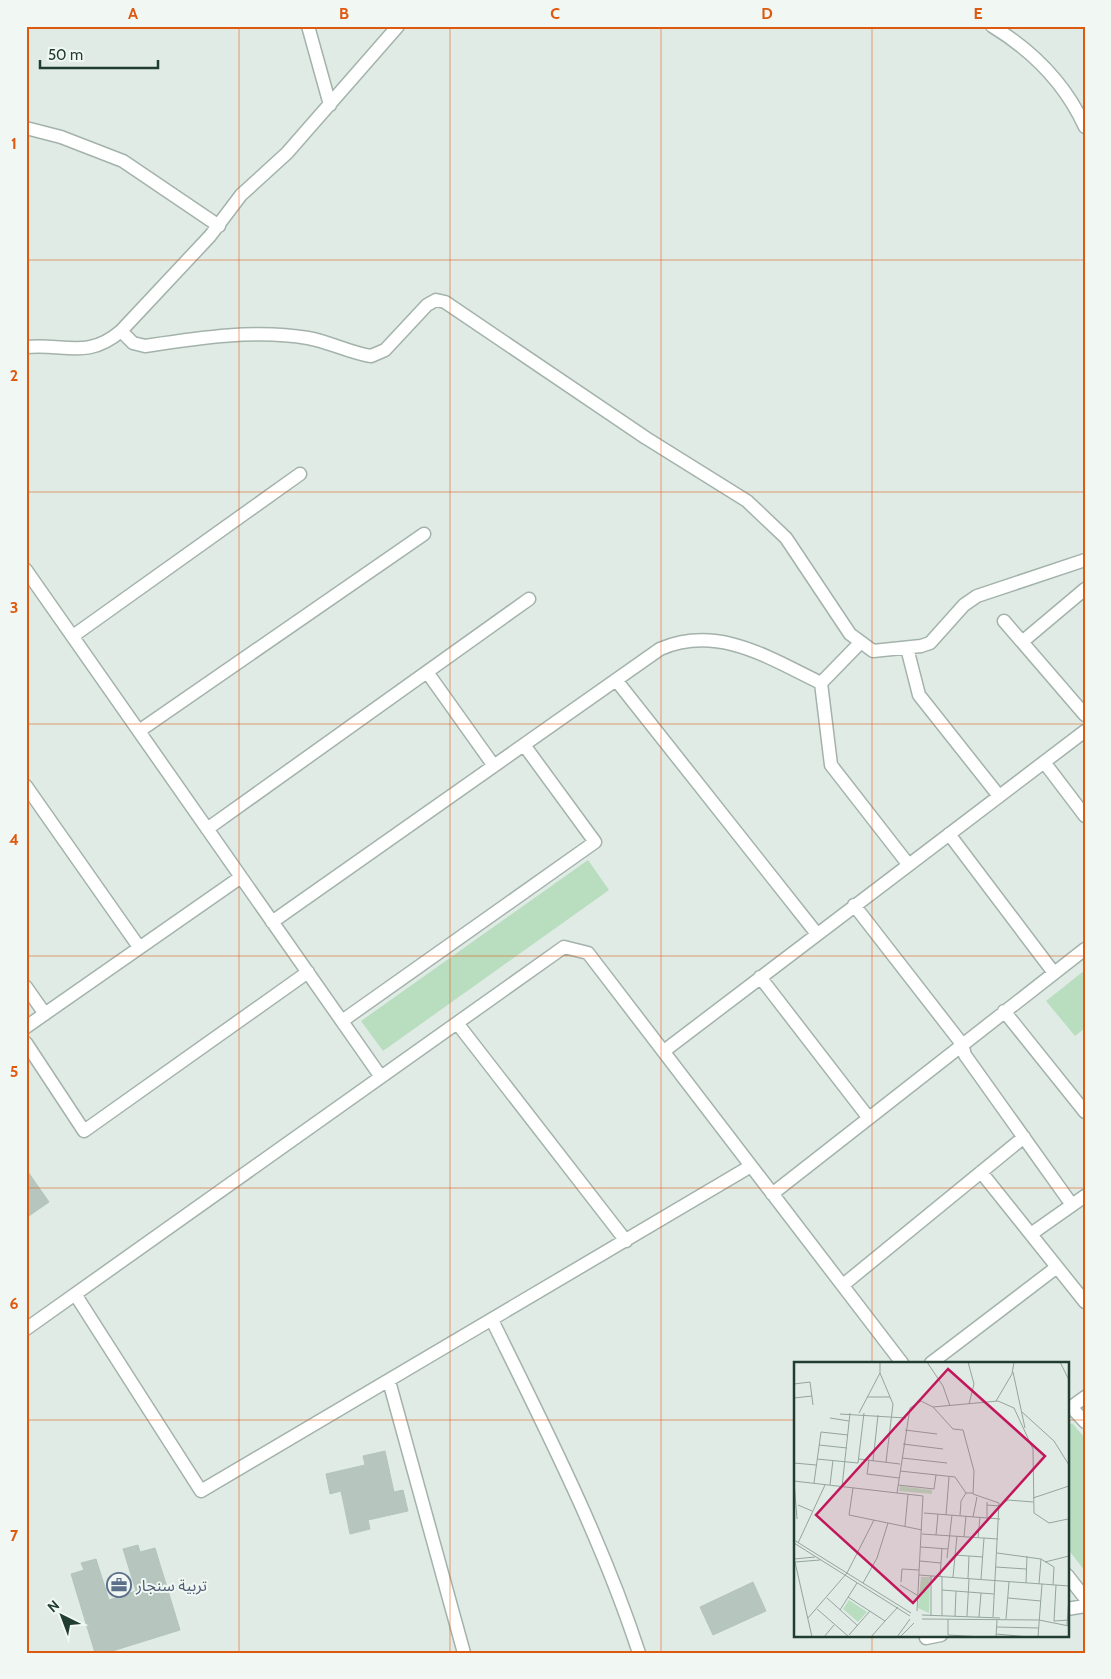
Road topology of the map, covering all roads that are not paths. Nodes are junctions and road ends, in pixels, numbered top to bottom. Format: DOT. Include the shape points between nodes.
graph roads {
  1 [pos="308,26"];
  2 [pos="398,26"];
  3 [pos="992,26"];
  4 [pos="330,105"];
  5 [pos="1085,127"];
  6 [pos="26,128"];
  7 [pos="218,226"];
  8 [pos="121,331"];
  9 [pos="26,347"];
  10 [pos="300,474"];
  11 [pos="424,534"];
  12 [pos="1085,560"];
  13 [pos="26,570"];
  14 [pos="1085,589"];
  15 [pos="529,600"];
  16 [pos="1004,621"];
  17 [pos="72,636"];
  18 [pos="1022,642"];
  19 [pos="860,643"];
  20 [pos="907,648"];
  21 [pos="427,672"];
  22 [pos="616,680"];
  23 [pos="821,683"];
  24 [pos="1085,715"];
  25 [pos="138,731"];
  26 [pos="1085,731"];
  27 [pos="524,745"];
  28 [pos="1044,762"];
  29 [pos="494,766"];
  30 [pos="26,786"];
  31 [pos="999,796"];
  32 [pos="1085,816"];
  33 [pos="207,828"];
  34 [pos="949,834"];
  35 [pos="908,864"];
  36 [pos="241,877"];
  37 [pos="854,906"];
  38 [pos="272,922"];
  39 [pos="817,934"];
  40 [pos="139,947"];
  41 [pos="1085,949"];
  42 [pos="308,972"];
  43 [pos="1054,973"];
  44 [pos="760,977"];
  45 [pos="26,987"];
  46 [pos="1004,1011"];
  47 [pos="45,1014"];
  48 [pos="342,1021"];
  49 [pos="457,1023"];
  50 [pos="26,1027"];
  51 [pos="26,1043"];
  52 [pos="962,1044"];
  53 [pos="664,1050"];
  54 [pos="381,1078"];
  55 [pos="1085,1112"];
  56 [pos="868,1117"];
  57 [pos="1024,1137"];
  58 [pos="750,1166"];
  59 [pos="981,1172"];
  60 [pos="772,1194"];
  61 [pos="1085,1196"];
  62 [pos="1072,1204"];
  63 [pos="1031,1234"];
  64 [pos="626,1241"];
  65 [pos="1057,1267"];
  66 [pos="843,1285"];
  67 [pos="75,1294"];
  68 [pos="1085,1302"];
  69 [pos="492,1320"];
  70 [pos="26,1329"];
  71 [pos="901,1362"];
  72 [pos="932,1362"];
  73 [pos="389,1381"];
  74 [pos="1085,1397"];
  75 [pos="1069,1409"];
  76 [pos="1085,1422"];
  77 [pos="1068,1576"];
  78 [pos="1085,1598"];
  79 [pos="1085,1606"];
  80 [pos="1068,1609"];
  81 [pos="936,1636"];
  82 [pos="926,1638"];
  83 [pos="464,1653"];
  84 [pos="639,1653"];
  1 -- 4 [label="street"];
  2 -- 4 [label="street"];
  3 -- 5 [label="street" via="1026,50 1062,86"];
  4 -- 7 [label="street" via="276,165 241,195"];
  6 -- 7 [label="street" via="61,137 123,161"];
  7 -- 8 [label="street"];
  8 -- 9 [label="street" via="89,349"];
  8 -- 19 [label="street" via="133,343 145,346 225,336 289,336 326,342 371,356 386,350 427,305 436,300 445,302 762,514 791,545 845,628"];
  10 -- 17 [label="street"];
  11 -- 25 [label="street"];
  12 -- 20 [label="street" via="977,596 964,605 930,643"];
  13 -- 17 [label="street"];
  14 -- 18 [label="street"];
  15 -- 21 [label="street"];
  16 -- 18 [label="street"];
  17 -- 25 [label="street"];
  18 -- 24 [label="street"];
  19 -- 20 [label="street" via="877,652"];
  19 -- 23 [label="street"];
  20 -- 31 [label="street" via="919,695"];
  21 -- 29 [label="street"];
  21 -- 33 [label="street"];
  22 -- 23 [label="street" via="660,649 678,641 699,639 726,642 750,650"];
  22 -- 27 [label="street"];
  22 -- 39 [label="street"];
  23 -- 35 [label="street" via="831,765"];
  25 -- 33 [label="street"];
  26 -- 28 [label="street"];
  27 -- 29 [label="street"];
  27 -- 48 [label="street" via="595,842"];
  28 -- 31 [label="street"];
  28 -- 32 [label="street"];
  29 -- 38 [label="street"];
  30 -- 40 [label="street"];
  31 -- 34 [label="street"];
  33 -- 36 [label="street"];
  34 -- 35 [label="street"];
  34 -- 43 [label="street"];
  35 -- 37 [label="street"];
  36 -- 38 [label="street"];
  36 -- 40 [label="street"];
  37 -- 39 [label="street"];
  37 -- 52 [label="street"];
  38 -- 42 [label="street"];
  39 -- 44 [label="street"];
  40 -- 47 [label="street"];
  41 -- 43 [label="street"];
  42 -- 48 [label="street"];
  42 -- 51 [label="street" via="84,1131"];
  43 -- 46 [label="street"];
  44 -- 53 [label="street"];
  44 -- 56 [label="street"];
  45 -- 47 [label="street"];
  46 -- 52 [label="street"];
  46 -- 55 [label="street"];
  47 -- 50 [label="street"];
  48 -- 54 [label="street"];
  49 -- 53 [label="street" via="564,947 588,953"];
  49 -- 54 [label="street"];
  49 -- 64 [label="street"];
  52 -- 56 [label="street"];
  52 -- 57 [label="street" via="965,1056"];
  53 -- 58 [label="street"];
  54 -- 67 [label="street"];
  56 -- 60 [label="street"];
  57 -- 59 [label="street"];
  57 -- 62 [label="street"];
  58 -- 60 [label="street"];
  58 -- 64 [label="street"];
  59 -- 63 [label="street"];
  59 -- 66 [label="street"];
  60 -- 66 [label="street"];
  61 -- 62 [label="street"];
  62 -- 63 [label="street"];
  63 -- 65 [label="street"];
  64 -- 69 [label="street"];
  65 -- 68 [label="street"];
  65 -- 72 [label="street"];
  66 -- 71 [label="street"];
  67 -- 70 [label="street"];
  67 -- 73 [label="street" via="201,1491"];
  69 -- 73 [label="street"];
  69 -- 84 [label="street" via="579,1498"];
  73 -- 83 [label="street"];
  74 -- 75 [label="street"];
  75 -- 76 [label="street"];
  77 -- 78 [label="street"];
  79 -- 80 [label="street"];
  81 -- 82 [label="street"];
}
